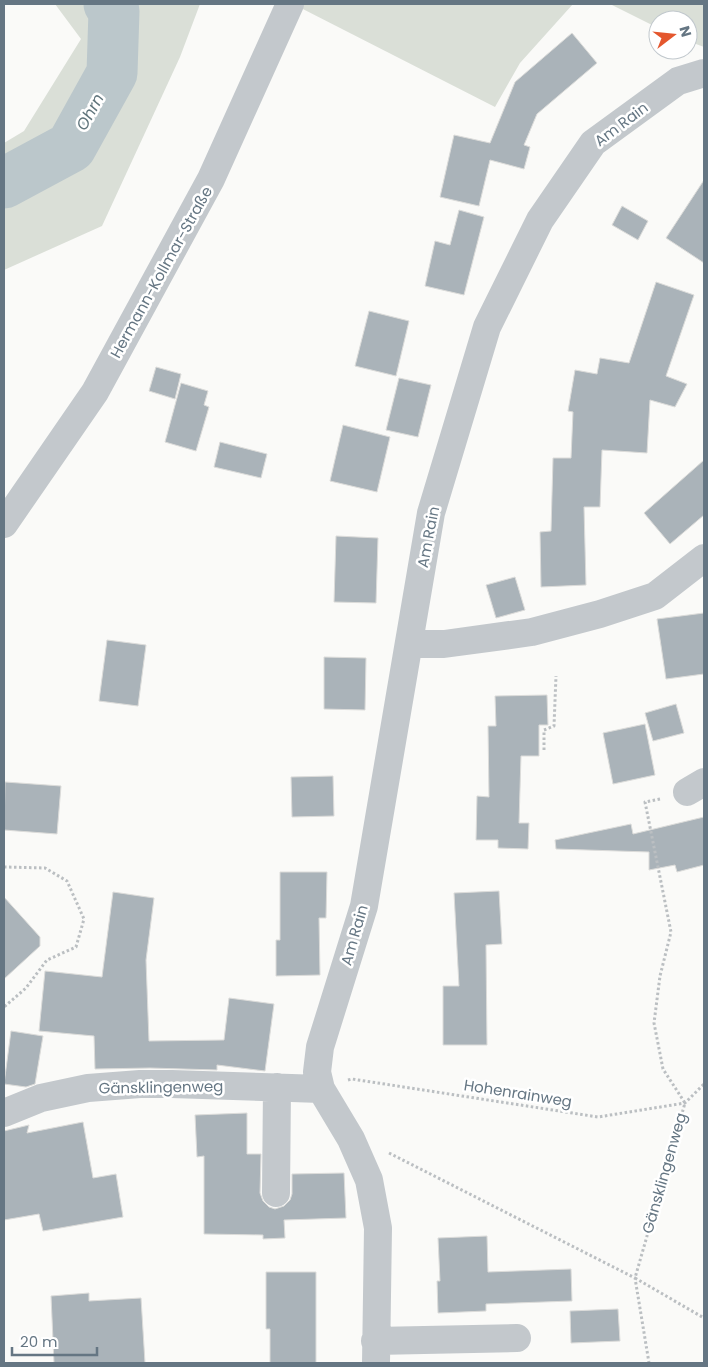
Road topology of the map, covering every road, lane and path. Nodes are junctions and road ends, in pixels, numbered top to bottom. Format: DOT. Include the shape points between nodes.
graph roads {
  1 [pos="290,4"];
  2 [pos="704,73"];
  3 [pos="4,524"];
  4 [pos="704,558"];
  5 [pos="409,644"];
  6 [pos="556,676"];
  7 [pos="544,750"];
  8 [pos="696,787"];
  9 [pos="4,867"];
  10 [pos="4,1007"];
  11 [pos="704,1084"];
  12 [pos="276,1087"];
  13 [pos="321,1089"];
  14 [pos="685,1103"];
  15 [pos="4,1113"];
  16 [pos="351,1139"];
  17 [pos="276,1193"];
  18 [pos="635,1278"];
  19 [pos="704,1318"];
  20 [pos="517,1338"];
  21 [pos="376,1352"];
  22 [pos="649,1363"];
  1 -- 3 [label="street, Hermann-Kollmar-Straße" via="211,179 100,384"];
  2 -- 5 [label="street, Am Rain" via="678,81 593,143 540,220 482,343 431,513"];
  4 -- 5 [label="street" via="655,596 600,614 532,632 444,644"];
  5 -- 13 [label="street, Am Rain" via="364,906 320,1047 317,1072"];
  6 -- 7 [label="path" via="554,726 544,730"];
  8 -- 14 [label="path, Gänsklingenweg" via="645,802 671,932 660,976 654,1023 664,1069"];
  9 -- 10 [label="path" via="45,868 67,881 84,919 76,947 47,960 26,988"];
  11 -- 14 [label="path"];
  12 -- 13 [label="street, Gänsklingenweg"];
  12 -- 15 [label="street, Gänsklingenweg" via="140,1084 88,1088 41,1098"];
  12 -- 17 [label="street"];
  13 -- 14 [label="path, Hohenrainweg" via="352,1079 598,1117"];
  13 -- 16 [label="street"];
  14 -- 18 [label="path, Gänsklingenweg"];
  16 -- 18 [label="path" via="372,1144"];
  16 -- 21 [label="street" via="369,1180 378,1228"];
  18 -- 19 [label="path"];
  18 -- 22 [label="path"];
  20 -- 21 [label="street"];
}
